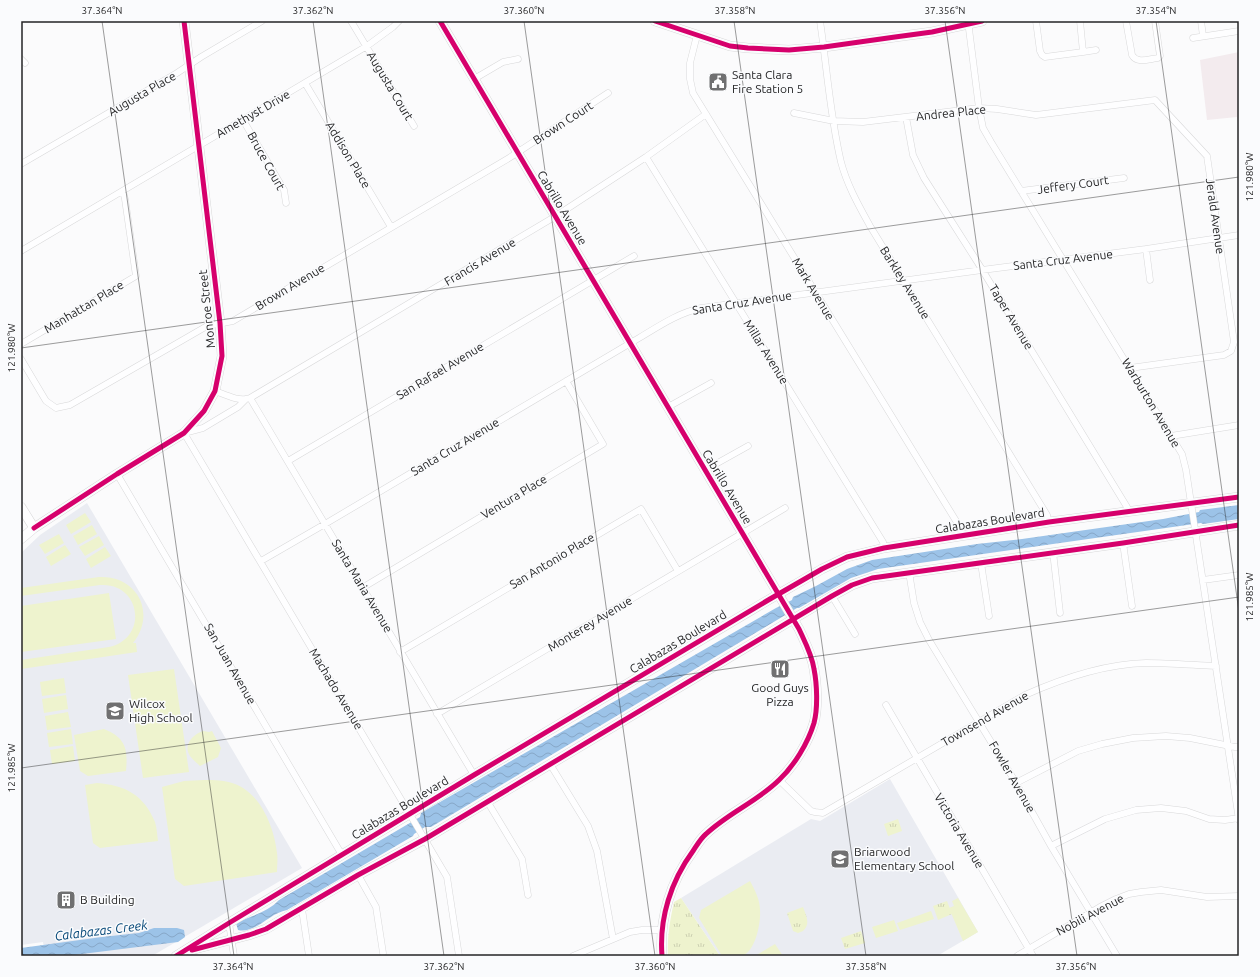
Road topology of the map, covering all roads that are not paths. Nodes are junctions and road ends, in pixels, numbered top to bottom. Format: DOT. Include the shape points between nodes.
graph roads {
  1 [pos="184,21"];
  2 [pos="262,21"];
  3 [pos="351,21"];
  4 [pos="399,21"];
  5 [pos="440,21"];
  6 [pos="655,21"];
  7 [pos="820,21"];
  8 [pos="982,21"];
  9 [pos="1036,21"];
  10 [pos="1080,21"];
  11 [pos="1126,21"];
  12 [pos="1155,21"];
  13 [pos="1201,21"];
  14 [pos="968,22"];
  15 [pos="1239,31"];
  16 [pos="697,35"];
  17 [pos="1203,36"];
  18 [pos="1193,38"];
  19 [pos="367,46"];
  20 [pos="824,47"];
  21 [pos="1096,50"];
  22 [pos="1084,52"];
  23 [pos="518,59"];
  24 [pos="189,65"];
  25 [pos="474,79"];
  26 [pos="306,84"];
  27 [pos="608,93"];
  28 [pos="1155,100"];
  29 [pos="979,108"];
  30 [pos="794,113"];
  31 [pos="706,114"];
  32 [pos="906,117"];
  33 [pos="243,120"];
  34 [pos="834,121"];
  35 [pos="414,126"];
  36 [pos="198,146"];
  37 [pos="518,152"];
  38 [pos="646,157"];
  39 [pos="21,164"];
  40 [pos="1124,178"];
  41 [pos="1021,191"];
  42 [pos="123,192"];
  43 [pos="286,203"];
  44 [pos="556,216"];
  45 [pos="391,227"];
  46 [pos="1239,236"];
  47 [pos="1219,238"];
  48 [pos="1146,249"];
  49 [pos="21,251"];
  50 [pos="634,256"];
  51 [pos="1062,260"];
  52 [pos="982,270"];
  53 [pos="592,280"];
  54 [pos="903,280"];
  55 [pos="1150,280"];
  56 [pos="815,293"];
  57 [pos="736,303"];
  58 [pos="220,323"];
  59 [pos="630,343"];
  60 [pos="21,344"];
  61 [pos="21,359"];
  62 [pos="1130,368"];
  63 [pos="566,381"];
  64 [pos="711,383"];
  65 [pos="215,391"];
  66 [pos="248,398"];
  67 [pos="668,408"];
  68 [pos="1239,425"];
  69 [pos="184,433"];
  70 [pos="1171,436"];
  71 [pos="748,446"];
  72 [pos="288,461"];
  73 [pos="705,470"];
  74 [pos="118,474"];
  75 [pos="1239,497"];
  76 [pos="21,507"];
  77 [pos="785,508"];
  78 [pos="1192,508"];
  79 [pos="1128,511"];
  80 [pos="1049,522"];
  81 [pos="325,524"];
  82 [pos="1239,525"];
  83 [pos="34,528"];
  84 [pos="1194,528"];
  85 [pos="742,533"];
  86 [pos="962,535"];
  87 [pos="21,539"];
  88 [pos="1123,543"];
  89 [pos="884,548"];
  90 [pos="1053,552"];
  91 [pos="260,561"];
  92 [pos="981,563"];
  93 [pos="678,572"];
  94 [pos="909,572"];
  95 [pos="1239,575"];
  96 [pos="1203,580"];
  97 [pos="362,588"];
  98 [pos="778,594"];
  99 [pos="832,596"];
  100 [pos="1132,606"];
  101 [pos="789,612"];
  102 [pos="1060,613"];
  103 [pos="989,616"];
  104 [pos="855,634"];
  105 [pos="400,652"];
  106 [pos="1216,666"];
  107 [pos="886,705"];
  108 [pos="438,714"];
  109 [pos="979,722"];
  110 [pos="1228,746"];
  111 [pos="1239,747"];
  112 [pos="917,759"];
  113 [pos="550,764"];
  114 [pos="474,775"];
  115 [pos="779,780"];
  116 [pos="1016,783"];
  117 [pos="487,801"];
  118 [pos="412,817"];
  119 [pos="1239,819"];
  120 [pos="422,835"];
  121 [pos="1051,846"];
  122 [pos="342,855"];
  123 [pos="358,875"];
  124 [pos="528,895"];
  125 [pos="1239,896"];
  126 [pos="302,909"];
  127 [pos="1091,913"];
  128 [pos="229,922"];
  129 [pos="662,930"];
  130 [pos="232,939"];
  131 [pos="613,939"];
  132 [pos="1029,949"];
  133 [pos="383,953"];
  134 [pos="179,954"];
  135 [pos="234,956"];
  136 [pos="309,956"];
  137 [pos="460,956"];
  138 [pos="573,956"];
  139 [pos="662,956"];
  140 [pos="1017,956"];
  141 [pos="1033,956"];
  142 [pos="1117,956"];
  1 -- 24 [label="street, Monroe Street"];
  2 -- 24 [label="street, Augusta Place"];
  3 -- 19 [label="street"];
  4 -- 19 [label="street, Amethyst Drive"];
  5 -- 25 [label="street, Cabrillo Avenue"];
  6 -- 16 [label="street"];
  7 -- 20 [label="street, Barkley Avenue"];
  8 -- 14 [label="street"];
  9 -- 22 [label="street" via="1040,51 1045,57"];
  10 -- 22 [label="street"];
  11 -- 12 [label="street" via="1132,55 1138,61 1160,56"];
  13 -- 17 [label="street"];
  14 -- 20 [label="street" via="932,32"];
  14 -- 29 [label="street, Warburton Avenue"];
  15 -- 17 [label="street"];
  16 -- 20 [label="street" via="730,46 748,48 789,50"];
  16 -- 31 [label="street, Mark Avenue" via="690,63 690,79 693,93"];
  17 -- 18 [label="street"];
  19 -- 26 [label="street, Amethyst Drive"];
  19 -- 35 [label="street, Augusta Court"];
  20 -- 34 [label="street, Barkley Avenue"];
  21 -- 22 [label="street"];
  23 -- 25 [label="street" via="503,62"];
  24 -- 36 [label="street, Monroe Street"];
  24 -- 39 [label="street, Augusta Place"];
  25 -- 37 [label="street, Cabrillo Avenue"];
  26 -- 33 [label="street, Amethyst Drive"];
  26 -- 45 [label="street, Addison Place"];
  27 -- 37 [label="street, Brown Court"];
  28 -- 29 [label="street, Andrea Place" via="1036,115"];
  28 -- 47 [label="street, Jerald Avenue" via="1206,156"];
  29 -- 32 [label="street, Andrea Place"];
  29 -- 41 [label="street, Warburton Avenue" via="983,128"];
  30 -- 34 [label="street, Andrea Place"];
  31 -- 38 [label="street, Francis Avenue"];
  31 -- 56 [label="street, Mark Avenue"];
  32 -- 34 [label="street, Andrea Place" via="863,122"];
  32 -- 52 [label="street, Taper Avenue" via="913,154 924,178"];
  33 -- 36 [label="street, Amethyst Drive"];
  33 -- 43 [label="street, Bruce Court" via="284,190"];
  34 -- 54 [label="street, Barkley Avenue" via="842,163 852,192"];
  36 -- 42 [label="street, Amethyst Drive"];
  36 -- 58 [label="street, Monroe Street"];
  37 -- 44 [label="street, Cabrillo Avenue"];
  37 -- 45 [label="street, Brown Avenue"];
  38 -- 44 [label="street, Francis Avenue"];
  38 -- 57 [label="street, Millar Avenue"];
  40 -- 41 [label="street, Jeffery Court"];
  41 -- 51 [label="street, Warburton Avenue"];
  42 -- 49 [label="street, Amethyst Drive"];
  42 -- 60 [label="street, Manhattan Place" via="136,276"];
  44 -- 53 [label="street, Cabrillo Avenue"];
  44 -- 66 [label="street, Francis Avenue"];
  45 -- 58 [label="street, Brown Avenue" via="233,321"];
  46 -- 47 [label="street, Santa Cruz Avenue"];
  47 -- 48 [label="street, Santa Cruz Avenue"];
  47 -- 62 [label="street, Jerald Avenue" via="1234,342 1231,351 1224,355"];
  48 -- 51 [label="street, Santa Cruz Avenue"];
  48 -- 55 [label="street"];
  50 -- 53 [label="street, San Rafael Avenue"];
  51 -- 52 [label="street, Santa Cruz Avenue"];
  51 -- 62 [label="street, Warburton Avenue"];
  52 -- 54 [label="street, Santa Cruz Avenue"];
  52 -- 79 [label="street, Taper Avenue"];
  53 -- 59 [label="street, Cabrillo Avenue"];
  53 -- 72 [label="street, San Rafael Avenue"];
  54 -- 56 [label="street, Santa Cruz Avenue"];
  54 -- 80 [label="street, Barkley Avenue" via="1047,514"];
  56 -- 57 [label="street, Santa Cruz Avenue"];
  56 -- 86 [label="street, Mark Avenue" via="961,529"];
  57 -- 59 [label="street, Santa Cruz Avenue" via="690,310"];
  57 -- 89 [label="street, Millar Avenue" via="883,542"];
  58 -- 61 [label="street, Brown Avenue" via="207,326 70,405 56,408 46,401"];
  58 -- 65 [label="street, Monroe Street" via="222,356"];
  59 -- 63 [label="street, Santa Cruz Avenue"];
  59 -- 67 [label="street, Cabrillo Avenue"];
  62 -- 70 [label="street, Warburton Avenue"];
  63 -- 81 [label="street, Santa Cruz Avenue"];
  63 -- 97 [label="street, Ventura Place" via="603,444"];
  64 -- 67 [label="street"];
  65 -- 66 [label="street" via="227,396"];
  65 -- 69 [label="street, Monroe Street" via="204,411"];
  66 -- 69 [label="street, Francis Avenue" via="204,428"];
  66 -- 72 [label="street, Santa Maria Avenue"];
  67 -- 73 [label="street, Cabrillo Avenue"];
  68 -- 70 [label="street"];
  69 -- 74 [label="street, Monroe Street"];
  69 -- 91 [label="street, Machado Avenue"];
  70 -- 78 [label="street, Warburton Avenue" via="1182,454"];
  71 -- 73 [label="street"];
  72 -- 81 [label="street, Santa Maria Avenue"];
  73 -- 85 [label="street, Cabrillo Avenue"];
  74 -- 83 [label="street, Monroe Street"];
  74 -- 122 [label="street, San Juan Avenue"];
  75 -- 78 [label="street, Calabazas Boulevard"];
  76 -- 83 [label="street"];
  77 -- 85 [label="street, Monterey Avenue"];
  78 -- 79 [label="street, Calabazas Boulevard"];
  78 -- 84 [label="street, Warburton Avenue"];
  79 -- 80 [label="street, Calabazas Boulevard"];
  80 -- 86 [label="street, Calabazas Boulevard"];
  81 -- 91 [label="street, Santa Cruz Avenue"];
  81 -- 97 [label="street, Santa Maria Avenue"];
  82 -- 84 [label="street, Calabazas Boulevard"];
  83 -- 87 [label="street, Monroe Street"];
  84 -- 88 [label="street, Calabazas Boulevard"];
  84 -- 96 [label="street, Warburton Avenue"];
  85 -- 93 [label="street, Monterey Avenue"];
  85 -- 98 [label="street, Cabrillo Avenue"];
  86 -- 89 [label="street, Calabazas Boulevard"];
  88 -- 90 [label="street, Calabazas Boulevard"];
  88 -- 100 [label="street"];
  89 -- 98 [label="street, Calabazas Boulevard" via="847,557"];
  90 -- 92 [label="street, Calabazas Boulevard"];
  90 -- 102 [label="street"];
  91 -- 118 [label="street, Machado Avenue"];
  92 -- 94 [label="street, Calabazas Boulevard"];
  92 -- 103 [label="street"];
  93 -- 105 [label="street, San Antonio Place" via="641,508"];
  93 -- 108 [label="street, Monterey Avenue"];
  94 -- 99 [label="street, Calabazas Boulevard" via="872,578"];
  94 -- 109 [label="street, Fowler Avenue" via="920,622"];
  95 -- 96 [label="street"];
  96 -- 106 [label="street, Warburton Avenue"];
  97 -- 105 [label="street, Santa Maria Avenue"];
  98 -- 101 [label="street, Cabrillo Avenue"];
  98 -- 114 [label="street, Calabazas Boulevard"];
  99 -- 101 [label="street, Calabazas Boulevard"];
  99 -- 104 [label="street"];
  101 -- 113 [label="street, Calabazas Boulevard"];
  101 -- 115 [label="street, Cabrillo Avenue" via="806,643 814,668 816,704 814,723 807,740 795,761"];
  105 -- 108 [label="street, Santa Maria Avenue"];
  106 -- 109 [label="street, Townsend Avenue" via="1145,663 1082,673 1025,695"];
  106 -- 110 [label="street, Warburton Avenue"];
  107 -- 112 [label="street, Victoria Avenue"];
  108 -- 114 [label="street, Santa Maria Avenue"];
  109 -- 112 [label="street, Townsend Avenue"];
  109 -- 116 [label="street, Fowler Avenue"];
  110 -- 111 [label="street"];
  110 -- 116 [label="street" via="1190,738 1132,738 1078,751"];
  110 -- 119 [label="street, Warburton Avenue"];
  112 -- 115 [label="street, Townsend Avenue" via="823,812 811,811"];
  112 -- 132 [label="street, Victoria Avenue"];
  113 -- 117 [label="street, Calabazas Boulevard"];
  113 -- 131 [label="street" via="588,826 597,851"];
  114 -- 118 [label="street, Calabazas Boulevard"];
  115 -- 129 [label="street, Cabrillo Avenue" via="705,835 684,863 669,897"];
  116 -- 121 [label="street, Fowler Avenue"];
  117 -- 120 [label="street, Calabazas Boulevard"];
  117 -- 124 [label="street" via="522,859"];
  118 -- 120 [label="street, Machado Avenue"];
  118 -- 122 [label="street, Calabazas Boulevard"];
  119 -- 121 [label="street" via="1209,819 1186,811 1161,808 1136,810 1105,819"];
  120 -- 123 [label="street, Calabazas Boulevard"];
  120 -- 137 [label="street, Machado Avenue" via="447,877"];
  121 -- 127 [label="street, Fowler Avenue"];
  122 -- 128 [label="street, Calabazas Boulevard"];
  123 -- 126 [label="street, Calabazas Boulevard"];
  123 -- 133 [label="street" via="376,907"];
  125 -- 127 [label="street, Nobili Avenue" via="1207,897 1161,890 1141,892 1116,899"];
  126 -- 130 [label="street, Calabazas Boulevard" via="266,929"];
  126 -- 136 [label="street"];
  127 -- 132 [label="street, Nobili Avenue"];
  127 -- 142 [label="street, Fowler Avenue"];
  128 -- 130 [label="street"];
  128 -- 134 [label="street, Calabazas Boulevard"];
  129 -- 131 [label="street" via="642,930"];
  129 -- 139 [label="street, Cabrillo Avenue"];
  130 -- 134 [label="street, Calabazas Boulevard"];
  130 -- 135 [label="street"];
  131 -- 138 [label="street"];
  132 -- 140 [label="street, Nobili Avenue"];
  132 -- 141 [label="street, Victoria Avenue"];
}
